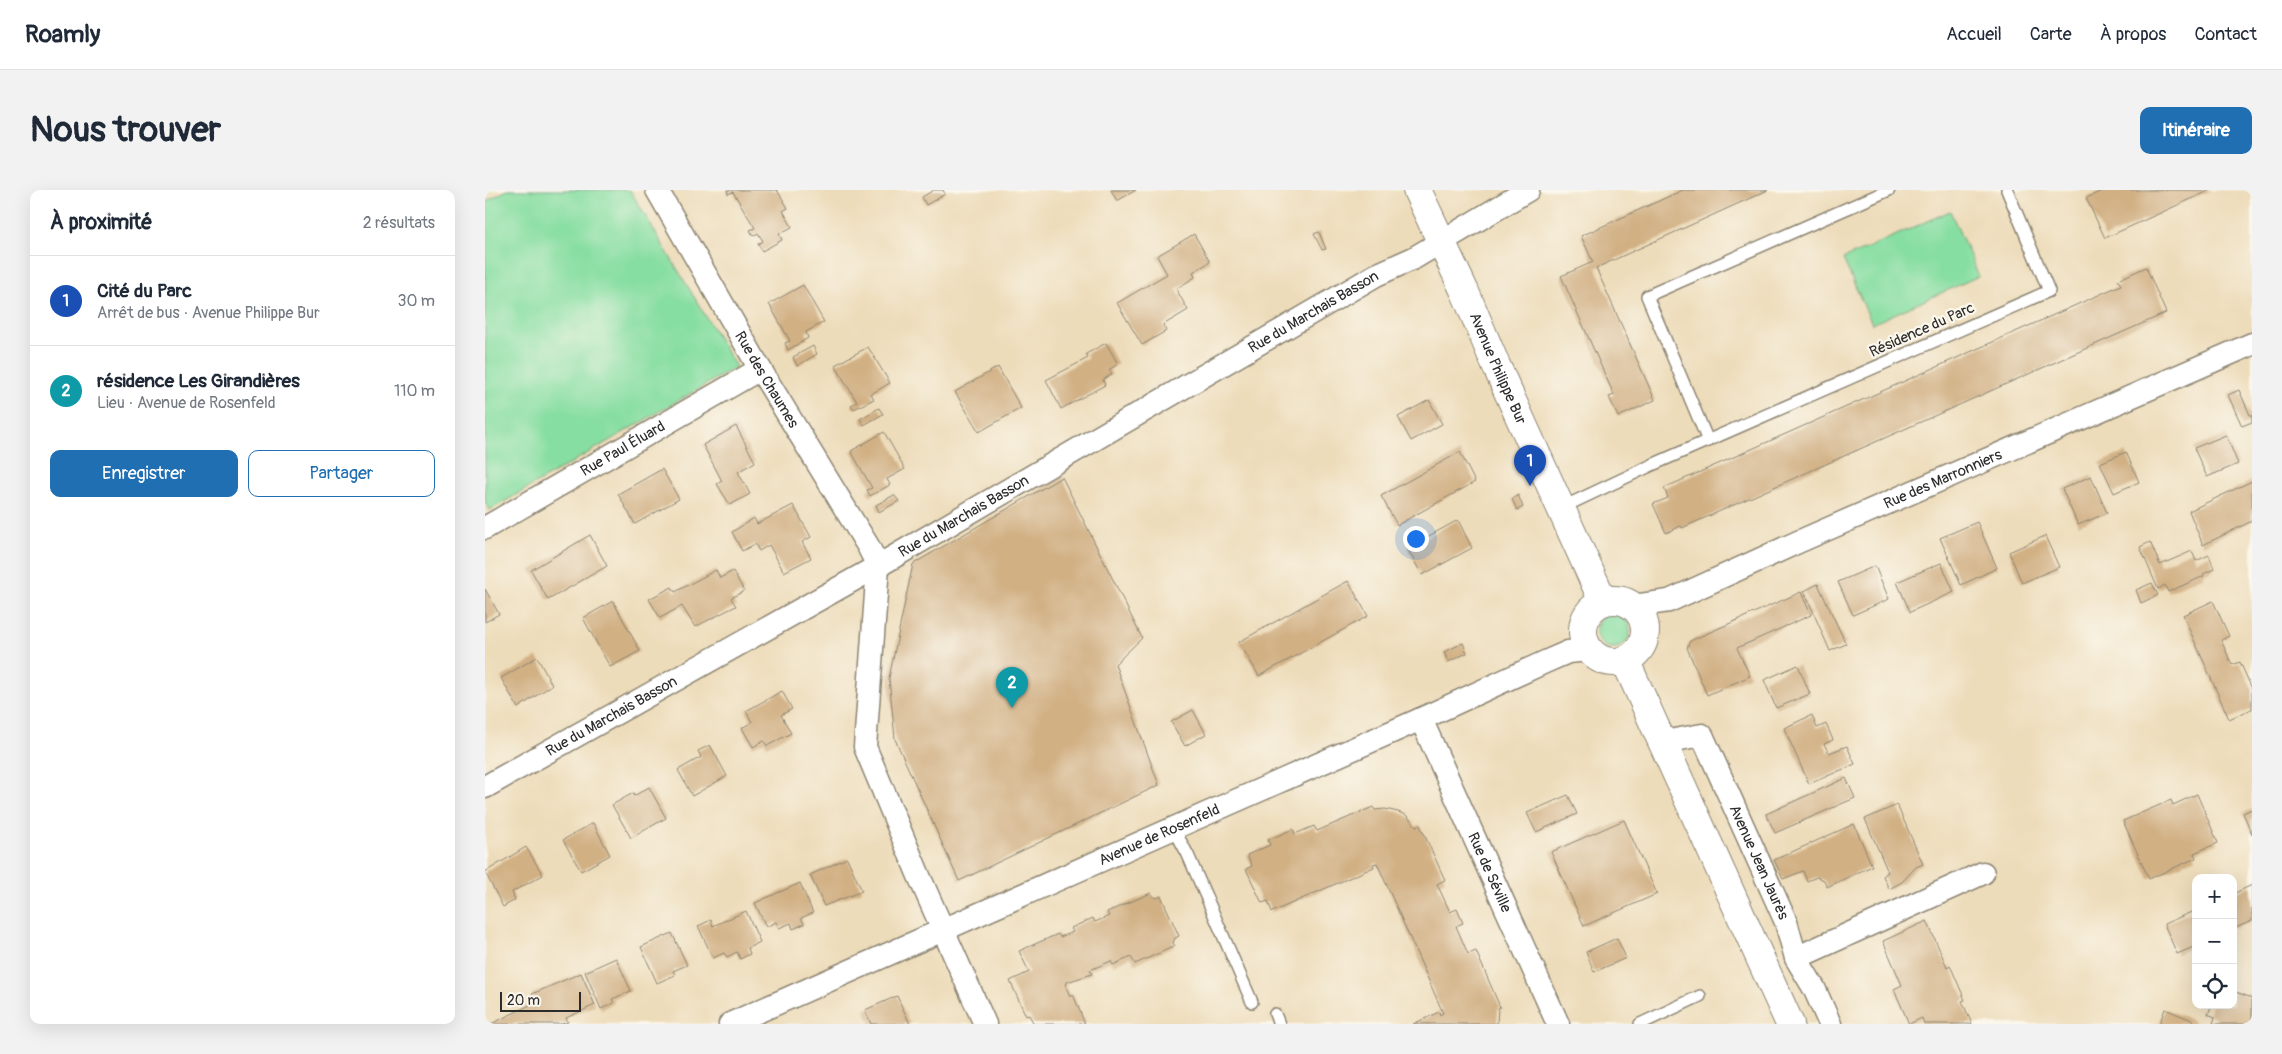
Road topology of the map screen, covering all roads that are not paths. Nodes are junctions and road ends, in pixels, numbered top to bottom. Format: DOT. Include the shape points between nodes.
graph roads {
  1 [pos="657,190"];
  2 [pos="1417,190"];
  3 [pos="1528,190"];
  4 [pos="1889,190"];
  5 [pos="2007,190"];
  6 [pos="1441,243"];
  7 [pos="2252,344"];
  8 [pos="760,369"];
  9 [pos="1708,441"];
  10 [pos="1559,509"];
  11 [pos="485,528"];
  12 [pos="878,566"];
  13 [pos="1603,601"];
  14 [pos="1633,606"];
  15 [pos="1589,650"];
  16 [pos="1625,660"];
  17 [pos="1421,719"];
  18 [pos="1664,742"];
  19 [pos="485,787"];
  20 [pos="1173,829"];
  21 [pos="1983,873"];
  22 [pos="942,929"];
  23 [pos="1796,958"];
  24 [pos="1700,996"];
  25 [pos="1252,1002"];
  26 [pos="730,1024"];
  27 [pos="985,1024"];
  28 [pos="1558,1024"];
  29 [pos="1640,1024"];
  30 [pos="1790,1024"];
  31 [pos="1830,1024"];
  1 -- 8 [label="street, Rue des Chaumes"];
  2 -- 6 [label="street, Avenue Philippe Bur"];
  3 -- 6 [label="street, Rue du Marchais Basson"];
  4 -- 9 [label="lane" via="1647,296"];
  5 -- 9 [label="lane, Résidence du Parc" via="2049,290"];
  6 -- 10 [label="street, Avenue Philippe Bur"];
  6 -- 12 [label="street, Rue du Marchais Basson" via="1376,275"];
  7 -- 14 [label="street, Rue des Marronniers" via="1669,601"];
  8 -- 11 [label="street, Rue Paul Éluard"];
  8 -- 12 [label="street, Rue des Chaumes"];
  9 -- 10 [label="lane, Résidence du Parc"];
  10 -- 13 [label="street, Avenue Philippe Bur"];
  12 -- 19 [label="street, Rue du Marchais Basson"];
  12 -- 22 [label="street" via="865,747"];
  13 -- 14 [label="street" via="1613,599"];
  13 -- 15 [label="street" via="1588,613 1584,622 1583,631"];
  14 -- 16 [label="street" via="1641,614 1645,632 1640,649"];
  15 -- 16 [label="street" via="1605,661"];
  15 -- 17 [label="street, Avenue de Rosenfeld" via="1568,652"];
  16 -- 18 [label="street"];
  17 -- 20 [label="street, Avenue de Rosenfeld"];
  17 -- 28 [label="street, Rue de Séville"];
  18 -- 23 [label="street, Avenue Jean Jaurès" via="1702,735 1786,922"];
  18 -- 30 [label="street"];
  20 -- 22 [label="street, Avenue de Rosenfeld"];
  20 -- 25 [label="lane" via="1188,855"];
  21 -- 23 [label="street"];
  22 -- 26 [label="street, Avenue de Rosenfeld"];
  22 -- 27 [label="street"];
  23 -- 31 [label="street, Avenue Jean Jaurès"];
  24 -- 29 [label="lane"];
}
